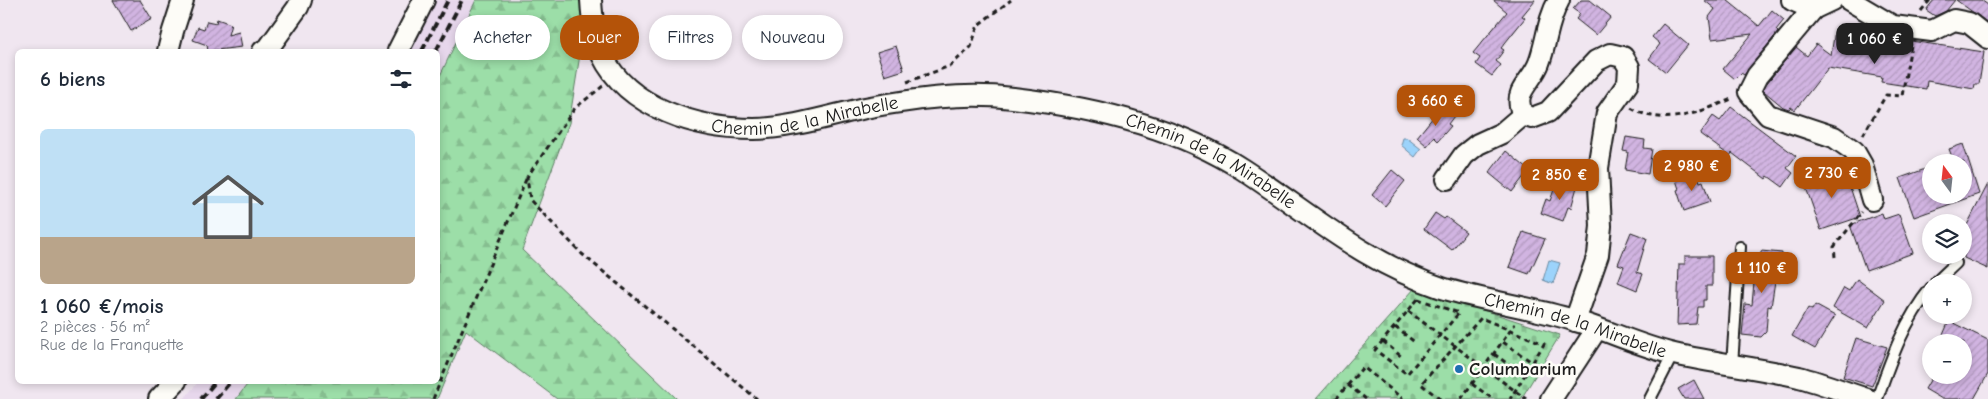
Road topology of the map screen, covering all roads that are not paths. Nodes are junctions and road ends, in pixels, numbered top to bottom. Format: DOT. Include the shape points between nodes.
graph roads {
  1 [pos="183,0"];
  2 [pos="301,0"];
  3 [pos="424,0"];
  4 [pos="591,0"];
  5 [pos="1559,0"];
  6 [pos="1792,0"];
  7 [pos="1832,0"];
  8 [pos="1849,0"];
  9 [pos="1812,10"];
  10 [pos="1988,38"];
  11 [pos="168,49"];
  12 [pos="268,49"];
  13 [pos="399,49"];
  14 [pos="1523,115"];
  15 [pos="1447,178"];
  16 [pos="1872,200"];
  17 [pos="1740,247"];
  18 [pos="1955,264"];
  19 [pos="1944,274"];
  20 [pos="1922,299"];
  21 [pos="1575,320"];
  22 [pos="1596,330"];
  23 [pos="1673,354"];
  24 [pos="1732,365"];
  25 [pos="173,384"];
  26 [pos="159,399"];
  27 [pos="1552,399"];
  28 [pos="1650,399"];
  29 [pos="1867,399"];
  30 [pos="1877,399"];
  1 -- 11 [label="street"];
  2 -- 12 [label="street"];
  3 -- 13 [label="street"];
  4 -- 21 [label="street, Chemin de la Mirabelle" via="596,41 615,76 657,108 688,120 756,129 915,99 963,95 1009,97 1067,106 1131,122 1196,144 1240,168 1347,243 1387,266 1442,288"];
  5 -- 14 [label="street" via="1549,20 1540,61 1520,94 1519,108"];
  6 -- 9 [label="street"];
  7 -- 9 [label="street"];
  8 -- 10 [label="street" via="1893,26 1932,31 1954,20 1969,23"];
  9 -- 16 [label="street" via="1757,76 1749,92 1768,115 1834,137 1854,151 1862,165"];
  14 -- 15 [label="street" via="1502,133 1478,144 1464,155"];
  14 -- 21 [label="street" via="1532,118 1548,112 1596,61 1610,54 1623,57 1629,67 1628,83 1607,113 1598,168 1602,226 1598,255"];
  17 -- 24 [label="lane"];
  18 -- 19 [label="lane"];
  20 -- 30 [label="lane" via="1901,334"];
  21 -- 22 [label="street, Chemin de la Mirabelle"];
  22 -- 23 [label="street, Chemin de la Mirabelle"];
  22 -- 27 [label="street"];
  23 -- 24 [label="street, Chemin de la Mirabelle"];
  23 -- 28 [label="lane"];
  24 -- 29 [label="street, Chemin de la Mirabelle" via="1800,378"];
  25 -- 26 [label="street"];
}
